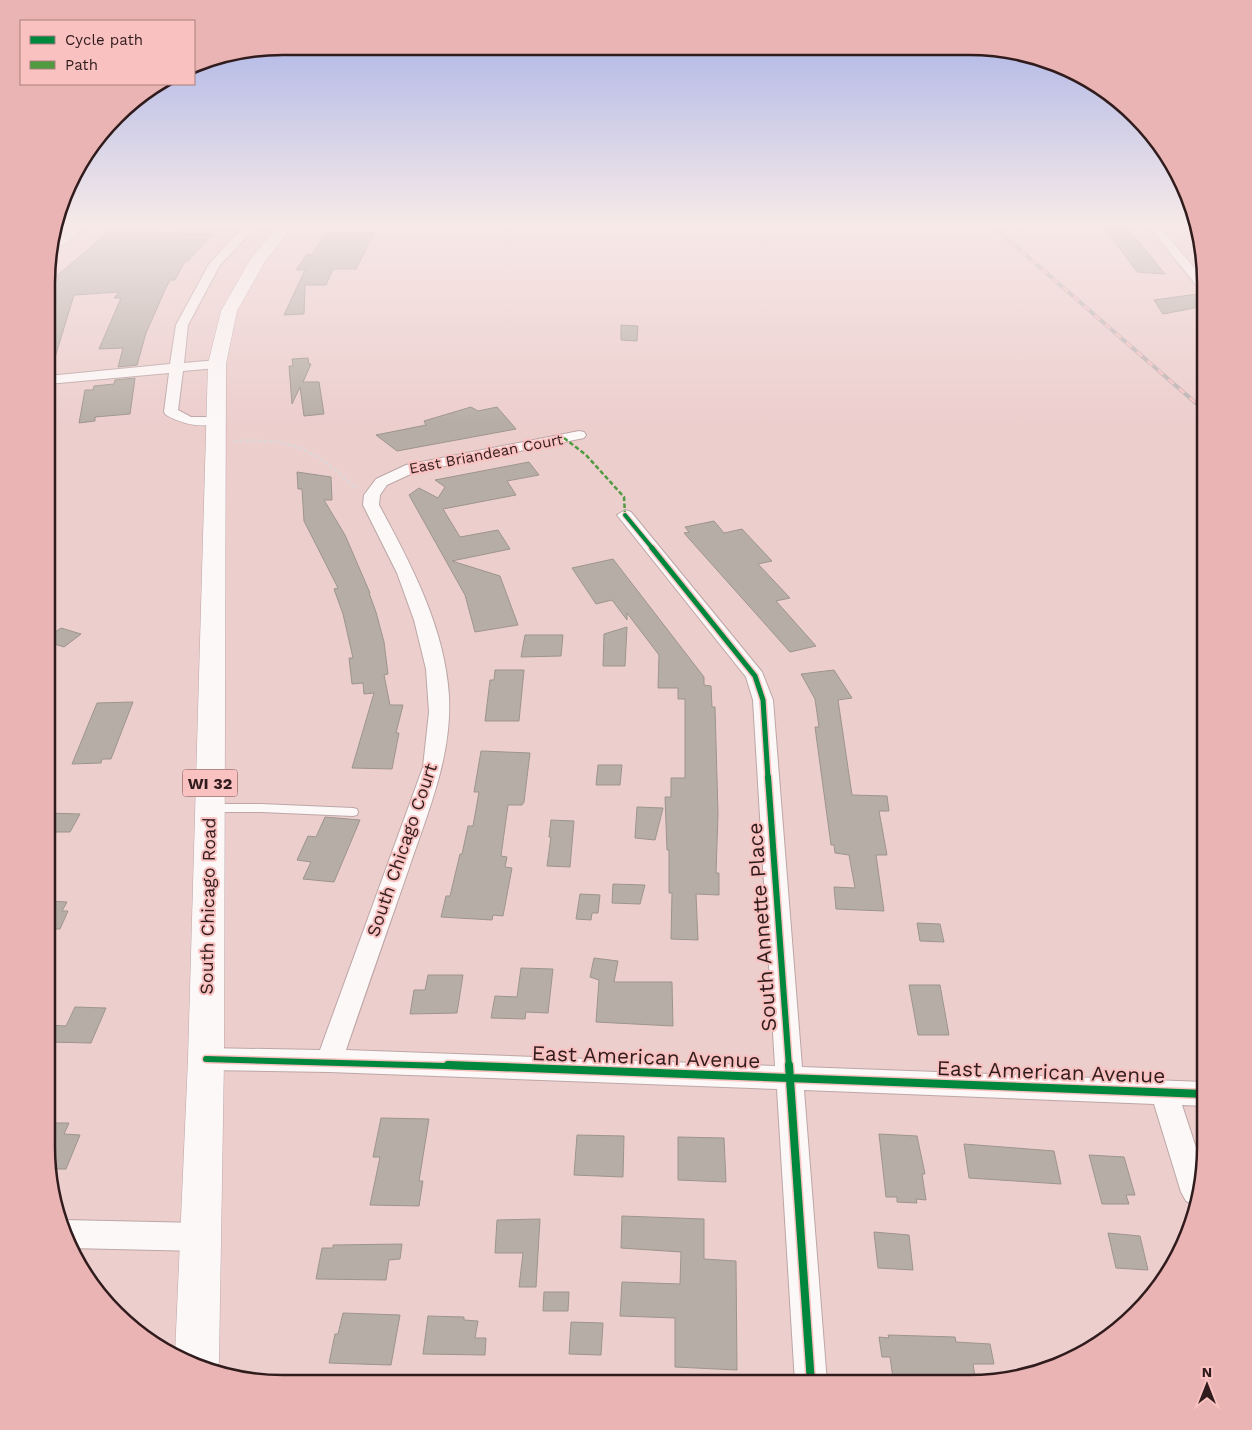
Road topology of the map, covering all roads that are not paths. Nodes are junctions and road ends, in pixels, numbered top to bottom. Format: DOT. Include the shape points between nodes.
graph roads {
  1 [pos="199,290"];
  2 [pos="241,290"];
  3 [pos="216,364"];
  4 [pos="178,368"];
  5 [pos="55,379"];
  6 [pos="215,431"];
  7 [pos="579,435"];
  8 [pos="365,491"];
  9 [pos="625,515"];
  10 [pos="210,808"];
  11 [pos="353,812"];
  12 [pos="206,1059"];
  13 [pos="329,1061"];
  14 [pos="789,1078"];
  15 [pos="1164,1092"];
  16 [pos="1197,1094"];
  17 [pos="1194,1185"];
  18 [pos="72,1234"];
  19 [pos="199,1237"];
  20 [pos="196,1358"];
  21 [pos="810,1375"];
  1 -- 4 [label="street" via="182,325"];
  2 -- 3 [label="main road, South Chicago Road / WI 32" via="229,311"];
  3 -- 4 [label="street"];
  3 -- 6 [label="main road, South Chicago Road / WI 32"];
  4 -- 5 [label="street"];
  4 -- 6 [label="street" via="171,412"];
  6 -- 10 [label="main road, South Chicago Road / WI 32"];
  7 -- 8 [label="street, East Briandean Court" via="411,468"];
  8 -- 13 [label="street, South Chicago Court" via="402,562 425,619 439,696 438,715 432,766"];
  9 -- 14 [label="street, South Annette Place" via="755,676 763,700"];
  10 -- 11 [label="lane"];
  10 -- 12 [label="main road, South Chicago Road / WI 32"];
  12 -- 13 [label="street, East American Avenue"];
  12 -- 19 [label="main road, South Chicago Road / WI 32"];
  13 -- 14 [label="street, East American Avenue"];
  14 -- 15 [label="street, East American Avenue"];
  14 -- 21 [label="street, South Annette Place"];
  15 -- 16 [label="street, East American Avenue"];
  15 -- 17 [label="street"];
  18 -- 19 [label="street"];
  19 -- 20 [label="main road, South Chicago Road / WI 32"];
}
